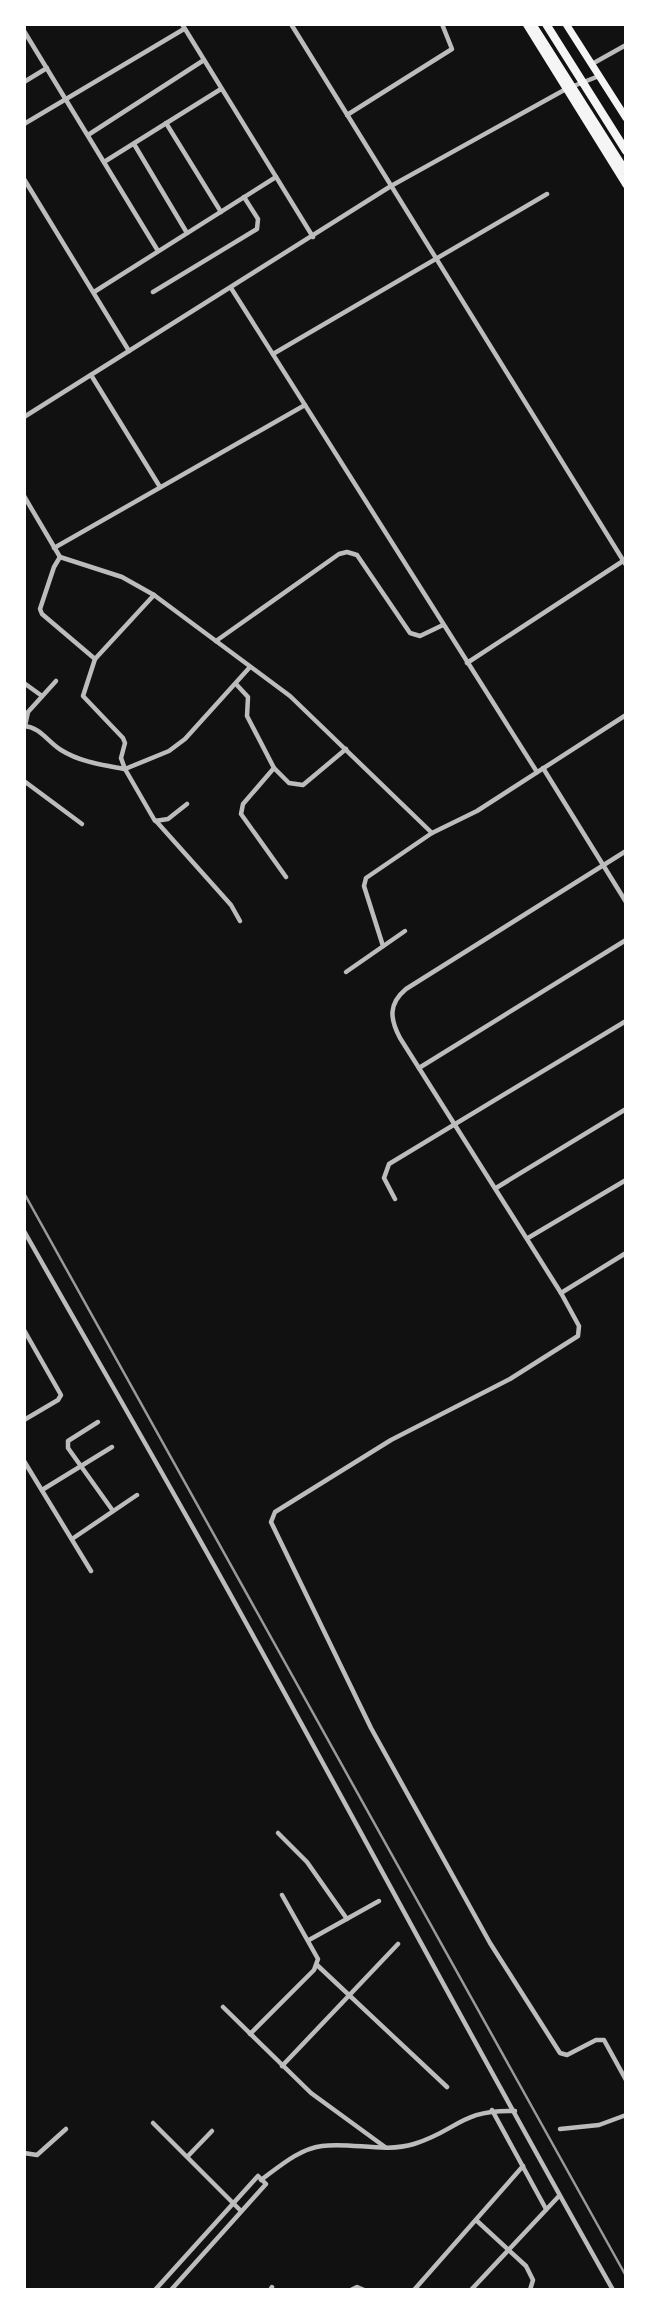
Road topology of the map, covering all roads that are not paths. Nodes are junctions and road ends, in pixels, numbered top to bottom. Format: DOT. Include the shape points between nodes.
graph roads {
  1 [pos="291,24"];
  2 [pos="442,24"];
  3 [pos="526,24"];
  4 [pos="532,24"];
  5 [pos="546,24"];
  6 [pos="566,24"];
  7 [pos="183,27"];
  8 [pos="24,31"];
  9 [pos="625,45"];
  10 [pos="204,60"];
  11 [pos="591,65"];
  12 [pos="47,68"];
  13 [pos="598,76"];
  14 [pos="24,82"];
  15 [pos="221,89"];
  16 [pos="566,89"];
  17 [pos="66,99"];
  18 [pos="622,108"];
  19 [pos="347,115"];
  20 [pos="625,118"];
  21 [pos="166,123"];
  22 [pos="24,124"];
  23 [pos="88,135"];
  24 [pos="134,144"];
  25 [pos="625,151"];
  26 [pos="104,162"];
  27 [pos="625,172"];
  28 [pos="276,177"];
  29 [pos="24,179"];
  30 [pos="625,185"];
  31 [pos="391,187"];
  32 [pos="547,194"];
  33 [pos="244,197"];
  34 [pos="221,212"];
  35 [pos="187,233"];
  36 [pos="313,237"];
  37 [pos="158,251"];
  38 [pos="435,258"];
  39 [pos="231,288"];
  40 [pos="94,292"];
  41 [pos="153,292"];
  42 [pos="129,351"];
  43 [pos="273,354"];
  44 [pos="91,375"];
  45 [pos="305,405"];
  46 [pos="24,417"];
  47 [pos="160,487"];
  48 [pos="24,496"];
  49 [pos="54,548"];
  50 [pos="60,557"];
  51 [pos="624,563"];
  52 [pos="154,596"];
  53 [pos="443,625"];
  54 [pos="216,642"];
  55 [pos="94,659"];
  56 [pos="467,663"];
  57 [pos="250,667"];
  58 [pos="56,681"];
  59 [pos="24,683"];
  60 [pos="236,684"];
  61 [pos="42,696"];
  62 [pos="625,715"];
  63 [pos="25,726"];
  64 [pos="346,749"];
  65 [pos="274,768"];
  66 [pos="543,768"];
  67 [pos="125,769"];
  68 [pos="537,772"];
  69 [pos="24,781"];
  70 [pos="187,804"];
  71 [pos="155,821"];
  72 [pos="82,824"];
  73 [pos="432,834"];
  74 [pos="625,851"];
  75 [pos="604,865"];
  76 [pos="286,877"];
  77 [pos="625,902"];
  78 [pos="240,921"];
  79 [pos="405,931"];
  80 [pos="625,940"];
  81 [pos="383,946"];
  82 [pos="346,972"];
  83 [pos="625,1021"];
  84 [pos="419,1068"];
  85 [pos="625,1109"];
  86 [pos="457,1126"];
  87 [pos="625,1180"];
  88 [pos="496,1188"];
  89 [pos="395,1199"];
  90 [pos="24,1231"];
  91 [pos="528,1238"];
  92 [pos="625,1253"];
  93 [pos="561,1293"];
  94 [pos="24,1330"];
  95 [pos="24,1420"];
  96 [pos="98,1423"];
  97 [pos="112,1447"];
  98 [pos="24,1461"];
  99 [pos="81,1466"];
  100 [pos="42,1490"];
  101 [pos="137,1494"];
  102 [pos="113,1511"];
  103 [pos="72,1539"];
  104 [pos="91,1571"];
  105 [pos="278,1833"];
  106 [pos="282,1895"];
  107 [pos="379,1901"];
  108 [pos="347,1919"];
  109 [pos="309,1940"];
  110 [pos="398,1944"];
  111 [pos="317,1965"];
  112 [pos="349,1995"];
  113 [pos="223,2007"];
  114 [pos="250,2034"];
  115 [pos="282,2066"];
  116 [pos="625,2080"];
  117 [pos="447,2087"];
  118 [pos="492,2110"];
  119 [pos="514,2111"];
  120 [pos="625,2115"];
  121 [pos="153,2123"];
  122 [pos="560,2129"];
  123 [pos="66,2130"];
  124 [pos="212,2130"];
  125 [pos="386,2148"];
  126 [pos="24,2153"];
  127 [pos="188,2156"];
  128 [pos="523,2166"];
  129 [pos="261,2179"];
  130 [pos="559,2196"];
  131 [pos="233,2204"];
  132 [pos="545,2209"];
  133 [pos="242,2211"];
  134 [pos="475,2220"];
  135 [pos="507,2249"];
  136 [pos="155,2290"];
  137 [pos="170,2290"];
  138 [pos="351,2290"];
  139 [pos="364,2290"];
  140 [pos="414,2290"];
  141 [pos="471,2290"];
  142 [pos="530,2290"];
  143 [pos="613,2290"];
  1 -- 19 [label="street"];
  2 -- 19 [label="street" via="452,49"];
  3 -- 16 [label="main road"];
  4 -- 27 [label="highway"];
  5 -- 25 [label="highway"];
  6 -- 11 [label="main road"];
  7 -- 10 [label="street"];
  7 -- 17 [label="street"];
  8 -- 12 [label="street"];
  9 -- 11 [label="street"];
  10 -- 15 [label="street"];
  10 -- 23 [label="street"];
  11 -- 13 [label="main road"];
  12 -- 14 [label="street"];
  12 -- 17 [label="street"];
  13 -- 16 [label="street"];
  13 -- 18 [label="main road"];
  15 -- 21 [label="street"];
  15 -- 28 [label="street"];
  16 -- 30 [label="main road"];
  16 -- 31 [label="street"];
  17 -- 22 [label="street"];
  17 -- 23 [label="street"];
  18 -- 20 [label="main road"];
  19 -- 31 [label="street"];
  21 -- 24 [label="street"];
  21 -- 34 [label="street"];
  23 -- 26 [label="street"];
  24 -- 26 [label="street"];
  24 -- 35 [label="street"];
  26 -- 37 [label="street"];
  28 -- 33 [label="street"];
  28 -- 36 [label="street"];
  29 -- 40 [label="street"];
  31 -- 36 [label="street"];
  31 -- 38 [label="street"];
  32 -- 38 [label="street"];
  33 -- 34 [label="street"];
  33 -- 41 [label="street" via="258,219 257,229"];
  34 -- 35 [label="street"];
  35 -- 37 [label="street"];
  36 -- 39 [label="street"];
  37 -- 40 [label="street"];
  38 -- 43 [label="street"];
  38 -- 51 [label="street"];
  39 -- 42 [label="street"];
  39 -- 43 [label="street"];
  40 -- 42 [label="street"];
  42 -- 44 [label="street"];
  43 -- 45 [label="street"];
  44 -- 46 [label="street"];
  44 -- 47 [label="street"];
  45 -- 47 [label="street"];
  45 -- 53 [label="street"];
  47 -- 49 [label="street"];
  48 -- 49 [label="street"];
  49 -- 50 [label="street"];
  50 -- 52 [label="street" via="122,576"];
  50 -- 55 [label="street" via="40,609"];
  51 -- 56 [label="street"];
  52 -- 54 [label="street"];
  52 -- 55 [label="street"];
  53 -- 54 [label="street" via="420,636 410,633 357,555 347,552"];
  53 -- 56 [label="street"];
  54 -- 57 [label="street"];
  55 -- 67 [label="street" via="83,696 125,743 121,758"];
  56 -- 68 [label="street"];
  57 -- 60 [label="street"];
  57 -- 64 [label="street" via="290,696"];
  58 -- 61 [label="street"];
  59 -- 61 [label="street"];
  60 -- 65 [label="street" via="248,697 247,716"];
  60 -- 67 [label="street" via="185,739 169,751"];
  61 -- 63 [label="street" via="28,712"];
  62 -- 66 [label="street"];
  63 -- 67 [label="street" via="73,756"];
  64 -- 65 [label="street" via="303,785 289,783"];
  64 -- 73 [label="street"];
  65 -- 76 [label="street" via="243,804 241,814"];
  66 -- 68 [label="street"];
  66 -- 75 [label="street"];
  67 -- 71 [label="street"];
  68 -- 73 [label="street"];
  69 -- 72 [label="street"];
  70 -- 71 [label="street" via="168,819"];
  71 -- 78 [label="street" via="231,905"];
  73 -- 81 [label="street" via="366,878 364,886"];
  74 -- 75 [label="street"];
  75 -- 77 [label="street"];
  75 -- 84 [label="street" via="398,996 392,1023"];
  79 -- 81 [label="street"];
  80 -- 84 [label="street"];
  81 -- 82 [label="street"];
  83 -- 86 [label="street"];
  84 -- 86 [label="street"];
  85 -- 88 [label="street"];
  86 -- 88 [label="street"];
  86 -- 89 [label="street" via="386,1168 384,1178"];
  87 -- 91 [label="street"];
  88 -- 91 [label="street"];
  90 -- 119 [label="street"];
  91 -- 93 [label="street"];
  92 -- 93 [label="street"];
  93 -- 116 [label="street" via="579,1326 578,1336 510,1379 401,1435 275,1513 271,1522 371,1728 490,1943 557,2049 567,2055 604,2040"];
  94 -- 95 [label="street" via="61,1395"];
  96 -- 99 [label="street" via="67,1444"];
  97 -- 99 [label="street"];
  98 -- 100 [label="street"];
  99 -- 100 [label="street"];
  99 -- 102 [label="street"];
  100 -- 103 [label="street"];
  101 -- 102 [label="street"];
  102 -- 103 [label="street"];
  103 -- 104 [label="street"];
  105 -- 108 [label="street" via="307,1862"];
  106 -- 109 [label="street"];
  107 -- 108 [label="street"];
  108 -- 109 [label="street"];
  109 -- 111 [label="street"];
  110 -- 112 [label="street"];
  111 -- 112 [label="street"];
  111 -- 114 [label="street"];
  112 -- 115 [label="street"];
  112 -- 117 [label="street"];
  113 -- 114 [label="street"];
  114 -- 115 [label="street"];
  115 -- 125 [label="street"];
  118 -- 119 [label="street"];
  118 -- 125 [label="street" via="456,2122 413,2145"];
  118 -- 128 [label="street"];
  119 -- 130 [label="street"];
  120 -- 122 [label="street" via="599,2125"];
  121 -- 127 [label="street"];
  123 -- 126 [label="street" via="37,2155"];
  124 -- 127 [label="street"];
  125 -- 129 [label="street" via="322,2146 289,2159"];
  127 -- 131 [label="street"];
  128 -- 132 [label="street"];
  128 -- 134 [label="street"];
  129 -- 131 [label="street" via="258,2176"];
  129 -- 133 [label="street" via="266,2184"];
  130 -- 132 [label="street"];
  130 -- 143 [label="street"];
  131 -- 133 [label="street"];
  131 -- 136 [label="street"];
  132 -- 135 [label="street"];
  133 -- 137 [label="street"];
  134 -- 135 [label="street"];
  134 -- 140 [label="street"];
  135 -- 141 [label="street"];
  135 -- 142 [label="street" via="532,2273"];
  138 -- 139 [label="street"];
}
